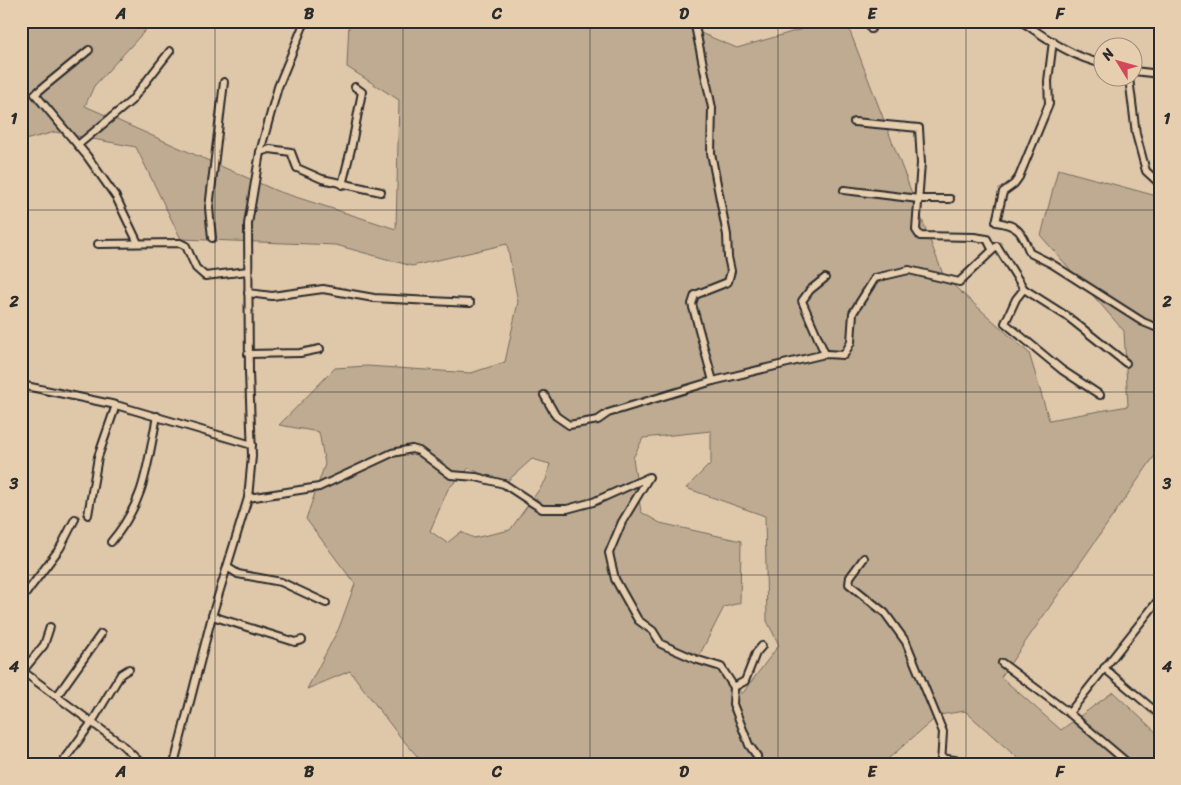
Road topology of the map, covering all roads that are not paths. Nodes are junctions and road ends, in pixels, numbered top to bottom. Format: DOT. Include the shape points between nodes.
graph roads {
  1 [pos="305,21"];
  2 [pos="694,21"];
  3 [pos="875,21"];
  4 [pos="1021,21"];
  5 [pos="871,29"];
  6 [pos="1053,41"];
  7 [pos="88,50"];
  8 [pos="170,51"];
  9 [pos="1094,62"];
  10 [pos="1144,72"];
  11 [pos="1160,74"];
  12 [pos="224,82"];
  13 [pos="355,88"];
  14 [pos="1130,88"];
  15 [pos="854,122"];
  16 [pos="78,145"];
  17 [pos="260,152"];
  18 [pos="1160,184"];
  19 [pos="342,185"];
  20 [pos="844,190"];
  21 [pos="381,192"];
  22 [pos="919,199"];
  23 [pos="950,199"];
  24 [pos="212,238"];
  25 [pos="138,243"];
  26 [pos="98,244"];
  27 [pos="992,249"];
  28 [pos="248,271"];
  29 [pos="825,278"];
  30 [pos="1024,289"];
  31 [pos="248,293"];
  32 [pos="470,303"];
  33 [pos="1160,329"];
  34 [pos="320,349"];
  35 [pos="248,354"];
  36 [pos="825,354"];
  37 [pos="1126,363"];
  38 [pos="713,381"];
  39 [pos="21,385"];
  40 [pos="544,395"];
  41 [pos="1100,395"];
  42 [pos="116,405"];
  43 [pos="157,416"];
  44 [pos="252,445"];
  45 [pos="248,498"];
  46 [pos="88,515"];
  47 [pos="75,519"];
  48 [pos="111,542"];
  49 [pos="864,558"];
  50 [pos="227,567"];
  51 [pos="1160,598"];
  52 [pos="21,600"];
  53 [pos="326,604"];
  54 [pos="212,616"];
  55 [pos="50,627"];
  56 [pos="101,634"];
  57 [pos="302,640"];
  58 [pos="762,646"];
  59 [pos="1002,663"];
  60 [pos="1104,668"];
  61 [pos="129,669"];
  62 [pos="22,671"];
  63 [pos="734,687"];
  64 [pos="57,696"];
  65 [pos="1069,713"];
  66 [pos="1160,715"];
  67 [pos="92,722"];
  68 [pos="941,761"];
  69 [pos="63,762"];
  70 [pos="139,763"];
  71 [pos="174,764"];
  72 [pos="758,764"];
  73 [pos="980,764"];
  74 [pos="1129,764"];
  1 -- 17 [label="street" via="278,88"];
  2 -- 38 [label="street" via="712,108 711,153 731,271 728,282 695,295 692,304"];
  3 -- 5 [label="street"];
  4 -- 6 [label="street"];
  6 -- 9 [label="street"];
  6 -- 33 [label="street" via="1049,104 1019,177 1003,192 996,222 1010,224 1022,234 1030,253 1143,322"];
  7 -- 16 [label="street" via="35,94"];
  8 -- 16 [label="street" via="130,101"];
  10 -- 11 [label="street"];
  12 -- 24 [label="street" via="209,208"];
  13 -- 19 [label="street" via="362,92"];
  14 -- 18 [label="street" via="1136,134 1146,171"];
  15 -- 22 [label="street" via="919,128"];
  16 -- 25 [label="street" via="116,197"];
  17 -- 19 [label="street" via="270,149 291,152 297,168"];
  17 -- 28 [label="street" via="248,224"];
  19 -- 21 [label="street"];
  20 -- 22 [label="street"];
  22 -- 23 [label="street"];
  22 -- 27 [label="street" via="916,230 920,236 974,236 987,239"];
  25 -- 26 [label="street"];
  25 -- 28 [label="street" via="180,243 186,246 196,268 205,276"];
  27 -- 30 [label="street" via="997,246"];
  27 -- 36 [label="street" via="959,282 909,270 875,278 853,312 851,342 844,356"];
  28 -- 31 [label="street"];
  29 -- 36 [label="street" via="802,301"];
  30 -- 37 [label="street" via="1068,317"];
  30 -- 41 [label="street" via="1005,323 1062,370"];
  31 -- 32 [label="street" via="272,296 324,289 374,298"];
  31 -- 35 [label="street"];
  34 -- 35 [label="street" via="300,354"];
  35 -- 44 [label="street"];
  36 -- 38 [label="street"];
  38 -- 40 [label="street" via="608,413 598,420 569,426 556,416"];
  39 -- 42 [label="street"];
  42 -- 43 [label="street"];
  42 -- 46 [label="street" via="98,458"];
  43 -- 44 [label="street"];
  43 -- 48 [label="street" via="137,503"];
  44 -- 45 [label="street"];
  45 -- 50 [label="street"];
  45 -- 63 [label="street" via="319,487 392,453 412,449 451,475 504,484 542,509 567,509 593,502 649,477 622,522 610,553 615,579 638,620 653,630 661,644 721,667"];
  47 -- 52 [label="street" via="60,548"];
  49 -- 68 [label="street" via="850,577 849,584 885,613 906,642 943,732"];
  50 -- 53 [label="street" via="238,574 281,582"];
  50 -- 54 [label="street"];
  51 -- 60 [label="street"];
  54 -- 57 [label="street" via="295,642"];
  54 -- 71 [label="street"];
  55 -- 62 [label="street" via="44,645"];
  56 -- 64 [label="street"];
  58 -- 63 [label="street" via="745,681"];
  59 -- 65 [label="street"];
  60 -- 65 [label="street"];
  60 -- 66 [label="street"];
  61 -- 67 [label="street" via="121,674"];
  62 -- 64 [label="street"];
  63 -- 72 [label="street" via="733,704"];
  64 -- 67 [label="street"];
  65 -- 74 [label="street"];
  67 -- 69 [label="street"];
  67 -- 70 [label="street" via="122,744"];
  68 -- 73 [label="street"];
}
